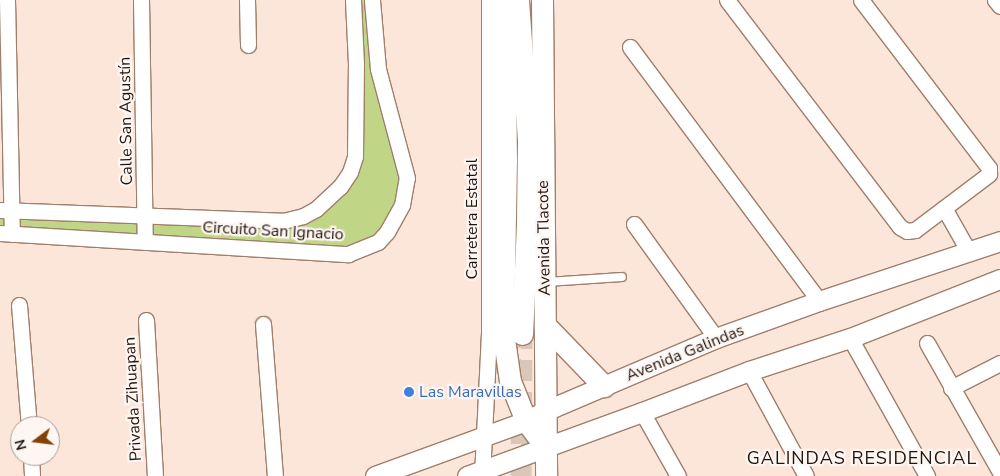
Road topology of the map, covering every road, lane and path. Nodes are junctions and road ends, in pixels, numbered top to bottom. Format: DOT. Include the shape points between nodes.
graph roads {
  1 [pos="7,0"];
  2 [pos="141,0"];
  3 [pos="247,0"];
  4 [pos="353,0"];
  5 [pos="372,0"];
  6 [pos="489,0"];
  7 [pos="504,0"];
  8 [pos="518,0"];
  9 [pos="529,0"];
  10 [pos="542,0"];
  11 [pos="727,0"];
  12 [pos="861,0"];
  13 [pos="995,0"];
  14 [pos="1000,6"];
  15 [pos="248,44"];
  16 [pos="630,47"];
  17 [pos="528,141"];
  18 [pos="944,208"];
  19 [pos="6,210"];
  20 [pos="145,217"];
  21 [pos="634,224"];
  22 [pos="6,233"];
  23 [pos="1000,240"];
  24 [pos="146,242"];
  25 [pos="969,252"];
  26 [pos="622,277"];
  27 [pos="1000,279"];
  28 [pos="544,282"];
  29 [pos="820,301"];
  30 [pos="20,305"];
  31 [pos="146,320"];
  32 [pos="263,324"];
  33 [pos="545,325"];
  34 [pos="522,334"];
  35 [pos="716,338"];
  36 [pos="850,338"];
  37 [pos="927,343"];
  38 [pos="1000,363"];
  39 [pos="749,370"];
  40 [pos="604,386"];
  41 [pos="951,388"];
  42 [pos="545,411"];
  43 [pos="642,412"];
  44 [pos="27,416"];
  45 [pos="526,421"];
  46 [pos="482,437"];
  47 [pos="546,448"];
  48 [pos="1000,472"];
  49 [pos="477,474"];
  50 [pos="155,476"];
  51 [pos="275,476"];
  52 [pos="375,476"];
  53 [pos="546,476"];
  54 [pos="678,476"];
  55 [pos="806,476"];
  56 [pos="927,476"];
  1 -- 19 [label="street"];
  2 -- 20 [label="street, Calle San Agustín"];
  3 -- 15 [label="street"];
  4 -- 20 [label="street, Circuito San Ignacio" via="355,158 350,172 328,200 303,216 283,221"];
  5 -- 24 [label="street, Circuito San Ignacio" via="378,69 407,178 402,205 378,242 348,254"];
  6 -- 46 [label="street, Carretera Estatal" via="489,333"];
  7 -- 45 [label="main road" via="503,332 510,381"];
  8 -- 17 [label="main road, Avenida Tlacote"];
  9 -- 17 [label="main road"];
  10 -- 28 [label="main road, Avenida Tlacote"];
  11 -- 18 [label="street" via="900,227 907,231 915,230"];
  12 -- 18 [label="street" via="989,168 989,174"];
  13 -- 14 [label="street"];
  16 -- 29 [label="street"];
  17 -- 34 [label="main road, Avenida Tlacote"];
  18 -- 25 [label="street"];
  19 -- 20 [label="street, Circuito San Ignacio"];
  19 -- 22 [label="street"];
  20 -- 24 [label="street, Calle San Agustín"];
  21 -- 35 [label="street"];
  22 -- 24 [label="street, Circuito San Ignacio"];
  23 -- 25 [label="street, Avenida Galindas"];
  25 -- 29 [label="street, Avenida Galindas"];
  26 -- 28 [label="lane"];
  27 -- 36 [label="street"];
  28 -- 33 [label="main road, Avenida Tlacote"];
  29 -- 35 [label="street, Avenida Galindas"];
  30 -- 44 [label="street"];
  31 -- 50 [label="street, Privada Zihuapan"];
  32 -- 51 [label="street"];
  33 -- 40 [label="main road"];
  33 -- 42 [label="main road, Avenida Tlacote"];
  35 -- 40 [label="street, Avenida Galindas"];
  36 -- 39 [label="street"];
  36 -- 56 [label="street"];
  37 -- 41 [label="street"];
  38 -- 41 [label="street"];
  39 -- 43 [label="street"];
  39 -- 55 [label="street"];
  40 -- 42 [label="street, Avenida Galindas"];
  41 -- 48 [label="street"];
  42 -- 45 [label="street, Avenida Galindas"];
  42 -- 47 [label="main road, Avenida Tlacote"];
  43 -- 47 [label="street"];
  43 -- 54 [label="street"];
  45 -- 46 [label="street, Avenida Galindas"];
  45 -- 47 [label="main road"];
  46 -- 49 [label="street, Carretera Estatal"];
  46 -- 52 [label="street, Avenida Galindas"];
  47 -- 49 [label="street"];
  47 -- 53 [label="main road, Avenida Tlacote"];
}
